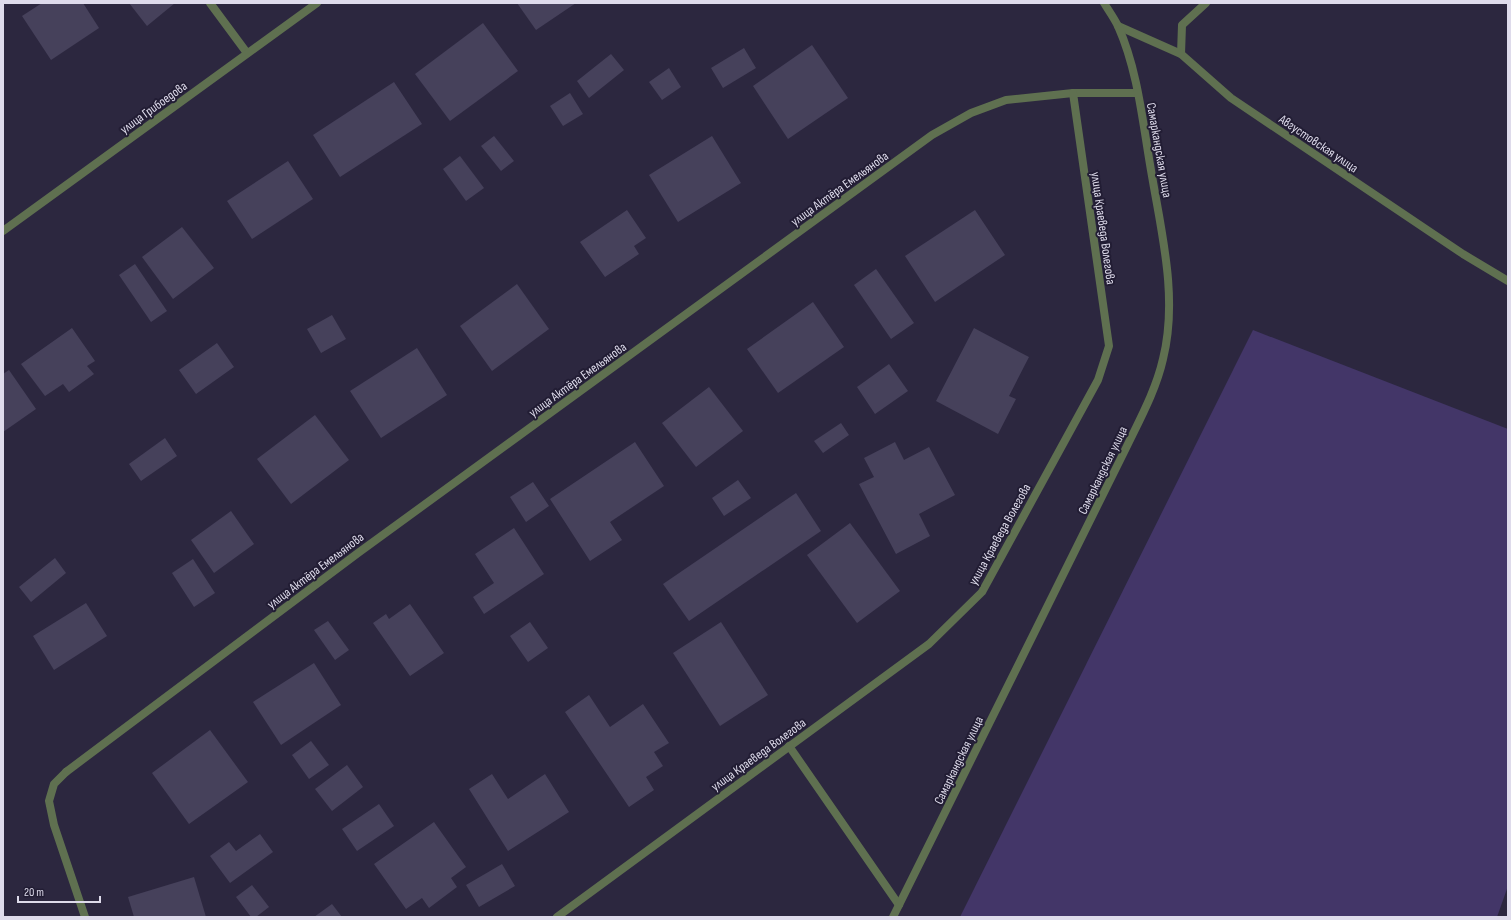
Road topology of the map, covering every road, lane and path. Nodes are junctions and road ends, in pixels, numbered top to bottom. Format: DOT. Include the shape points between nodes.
graph roads {
  1 [pos="210,3"];
  2 [pos="317,3"];
  3 [pos="1104,3"];
  4 [pos="1206,3"];
  5 [pos="1118,26"];
  6 [pos="247,53"];
  7 [pos="1181,54"];
  8 [pos="1073,93"];
  9 [pos="1137,93"];
  10 [pos="3,231"];
  11 [pos="1508,280"];
  12 [pos="789,746"];
  13 [pos="899,905"];
  14 [pos="85,917"];
  15 [pos="557,917"];
  16 [pos="893,917"];
  1 -- 6 [label="street"];
  2 -- 6 [label="street, улица Грибоедова"];
  3 -- 5 [label="street, Самаркандская улица"];
  4 -- 7 [label="street" via="1182,25"];
  5 -- 7 [label="street, Августовская улица"];
  5 -- 9 [label="street, Самаркандская улица" via="1131,63"];
  6 -- 10 [label="street, улица Грибоедова"];
  7 -- 11 [label="street, Августовская улица" via="1231,98 1463,254"];
  8 -- 9 [label="street, улица Актёра Емельянова"];
  8 -- 12 [label="street, улица Краеведа Волегова" via="1109,346 1098,380 982,592 929,644"];
  8 -- 14 [label="street, улица Актёра Емельянова" via="1006,100 971,113 932,135 358,553 66,772 54,784 49,801 54,825"];
  9 -- 13 [label="street, Самаркандская улица" via="1168,276 1169,317 1164,359 1149,401"];
  12 -- 13 [label="street"];
  12 -- 15 [label="street, улица Краеведа Волегова"];
  13 -- 16 [label="street, Самаркандская улица"];
}
